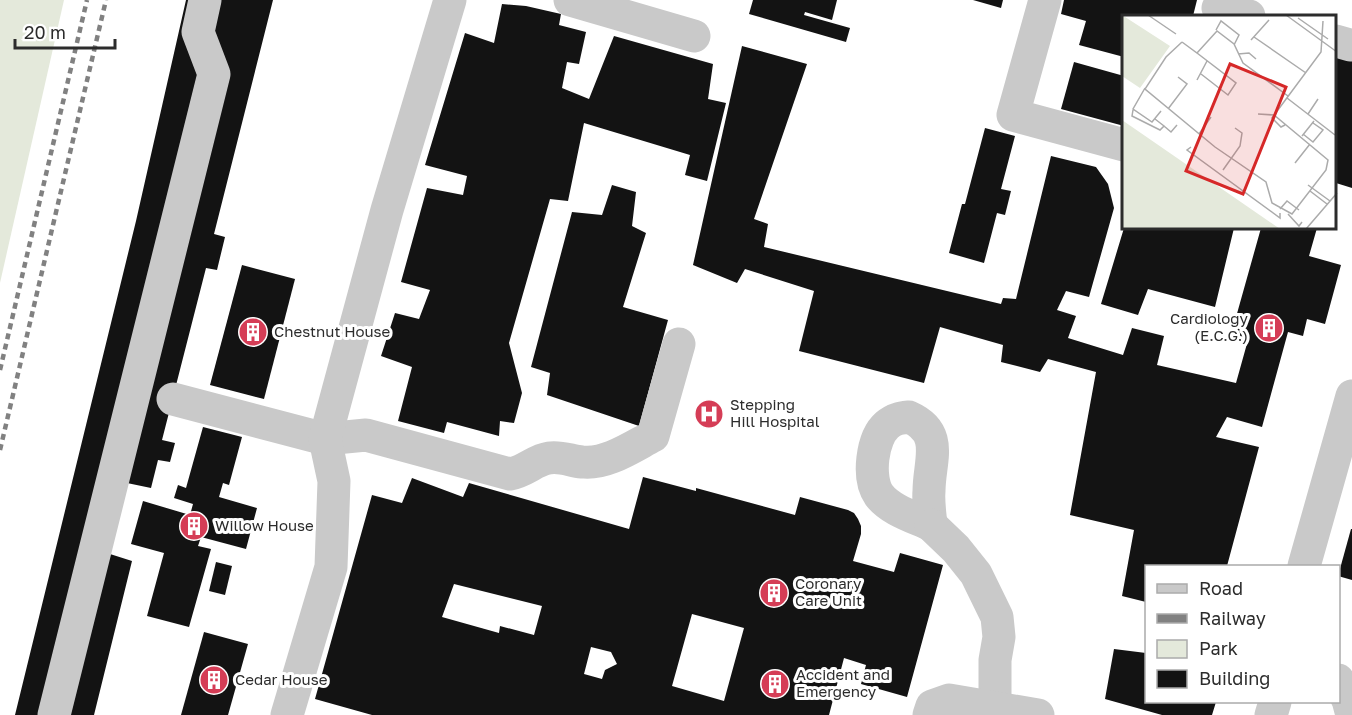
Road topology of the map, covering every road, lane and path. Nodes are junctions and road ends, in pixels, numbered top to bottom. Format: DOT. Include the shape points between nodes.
graph roads {
  1 [pos="205,0"];
  2 [pos="450,0"];
  3 [pos="570,0"];
  4 [pos="1045,0"];
  5 [pos="1218,8"];
  6 [pos="1245,15"];
  7 [pos="694,36"];
  8 [pos="1122,144"];
  9 [pos="679,344"];
  10 [pos="1352,396"];
  11 [pos="173,399"];
  12 [pos="325,439"];
  13 [pos="931,525"];
  14 [pos="1305,565"];
  15 [pos="1340,684"];
  16 [pos="993,712"];
  17 [pos="54,715"];
  18 [pos="288,715"];
  19 [pos="929,715"];
  20 [pos="1038,715"];
  21 [pos="1352,715"];
  1 -- 17 [label="lane" via="198,32 214,74"];
  2 -- 12 [label="lane" via="387,210"];
  3 -- 7 [label="lane"];
  4 -- 8 [label="lane" via="1013,115"];
  5 -- 6 [label="lane"];
  9 -- 12 [label="lane" via="653,436 613,458 585,462 548,458 510,474 366,435"];
  10 -- 14 [label="lane"];
  11 -- 12 [label="lane"];
  12 -- 18 [label="lane" via="334,481 331,567"];
  13 -- 16 [label="lane" via="976,574 997,617"];
  15 -- 21 [label="lane"];
  16 -- 19 [label="lane" via="949,700 932,706"];
  16 -- 20 [label="lane"];
}
